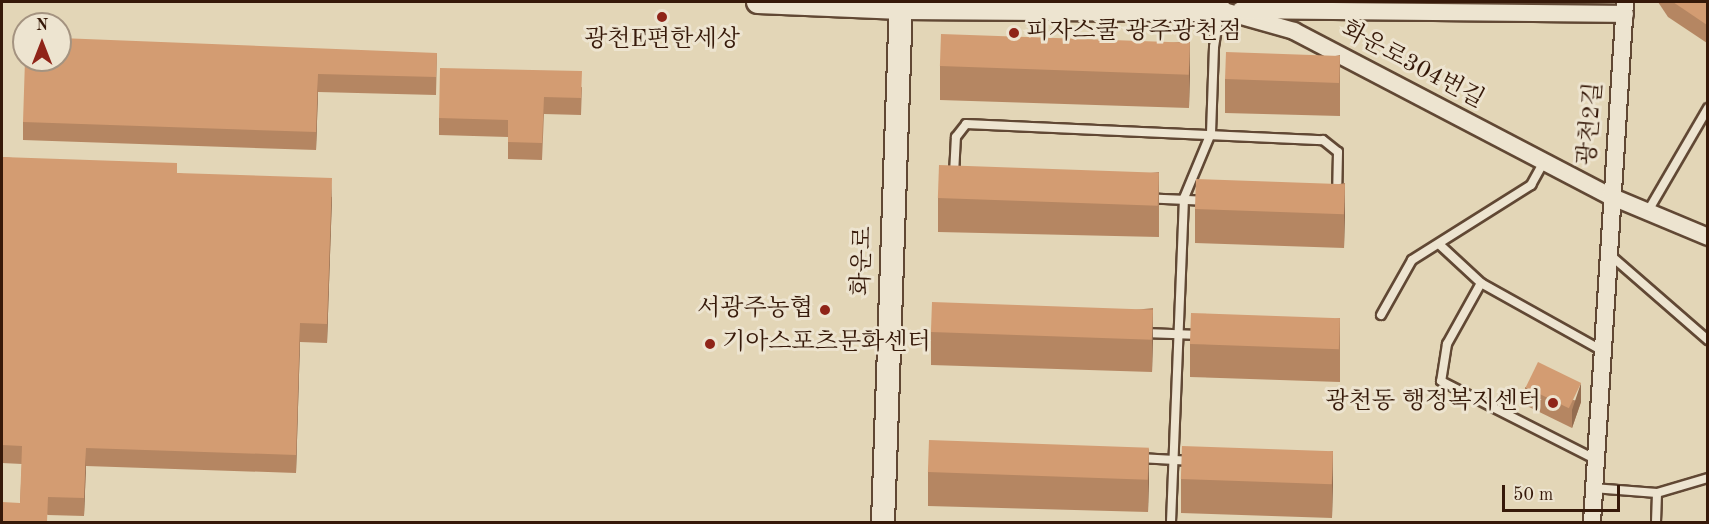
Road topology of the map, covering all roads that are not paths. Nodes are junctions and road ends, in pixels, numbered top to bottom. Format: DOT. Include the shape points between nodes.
graph roads {
  1 [pos="758,2"];
  2 [pos="1217,4"];
  3 [pos="901,5"];
  4 [pos="1625,8"];
  5 [pos="1707,108"];
  6 [pos="1211,133"];
  7 [pos="1544,162"];
  8 [pos="1610,196"];
  9 [pos="1184,198"];
  10 [pos="1648,211"];
  11 [pos="1707,237"];
  12 [pos="1440,245"];
  13 [pos="1606,251"];
  14 [pos="1482,283"];
  15 [pos="1381,315"];
  16 [pos="1129,332"];
  17 [pos="1177,334"];
  18 [pos="1211,335"];
  19 [pos="1707,340"];
  20 [pos="1601,350"];
  21 [pos="1127,458"];
  22 [pos="1595,459"];
  23 [pos="1174,460"];
  24 [pos="1209,462"];
  25 [pos="1707,478"];
  26 [pos="1593,488"];
  27 [pos="1657,493"];
  28 [pos="883,522"];
  29 [pos="1171,522"];
  30 [pos="1592,522"];
  31 [pos="1656,522"];
  1 -- 3 [label="street"];
  2 -- 3 [label="street"];
  2 -- 4 [label="street, 화운로304번길"];
  2 -- 6 [label="lane"];
  2 -- 7 [label="street, 화운로304번길" via="1294,31"];
  3 -- 28 [label="street, 화운로"];
  4 -- 8 [label="street, 광천2길"];
  5 -- 10 [label="lane"];
  6 -- 9 [label="lane"];
  6 -- 9 [label="lane" via="1323,140 1338,152 1337,198 1324,206"];
  6 -- 9 [label="lane" via="966,124 956,137 954,174 975,191"];
  7 -- 8 [label="street, 화운로304번길"];
  7 -- 12 [label="lane" via="1531,185"];
  8 -- 10 [label="street, 화운로304번길"];
  8 -- 13 [label="street, 광천2길"];
  9 -- 17 [label="lane"];
  10 -- 11 [label="street, 화운로304번길"];
  12 -- 14 [label="lane"];
  12 -- 15 [label="lane" via="1412,260"];
  13 -- 19 [label="lane"];
  13 -- 20 [label="street, 광천2길"];
  14 -- 20 [label="lane"];
  14 -- 22 [label="lane" via="1447,344 1442,381"];
  16 -- 17 [label="lane"];
  17 -- 18 [label="lane"];
  17 -- 23 [label="lane"];
  20 -- 22 [label="street, 광천2길"];
  21 -- 23 [label="lane"];
  22 -- 26 [label="street, 광천2길"];
  23 -- 24 [label="lane"];
  23 -- 29 [label="lane"];
  25 -- 27 [label="lane"];
  26 -- 27 [label="lane"];
  26 -- 30 [label="street, 광천2길"];
  27 -- 31 [label="lane"];
}
